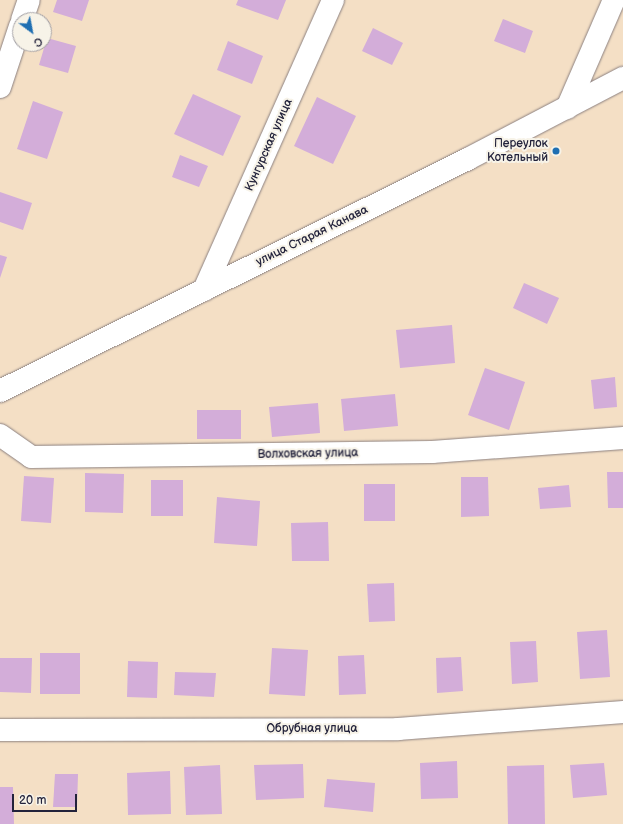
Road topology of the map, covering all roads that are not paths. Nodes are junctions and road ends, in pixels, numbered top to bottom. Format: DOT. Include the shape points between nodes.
graph roads {
  1 [pos="29,0"];
  2 [pos="334,0"];
  3 [pos="614,0"];
  4 [pos="25,12"];
  5 [pos="12,50"];
  6 [pos="623,78"];
  7 [pos="0,87"];
  8 [pos="567,108"];
  9 [pos="204,290"];
  10 [pos="0,391"];
  11 [pos="0,435"];
  12 [pos="623,438"];
  13 [pos="623,712"];
  14 [pos="0,730"];
  1 -- 4 [label="street"];
  2 -- 9 [label="street, Кунгурская улица"];
  3 -- 8 [label="street"];
  5 -- 7 [label="street"];
  6 -- 8 [label="street, улица Старая Канава"];
  8 -- 9 [label="street, улица Старая Канава"];
  9 -- 10 [label="street, улица Старая Канава"];
  11 -- 12 [label="street, Волховская улица" via="31,457 432,452"];
  13 -- 14 [label="street, Обрубная улица" via="398,729"];
}
